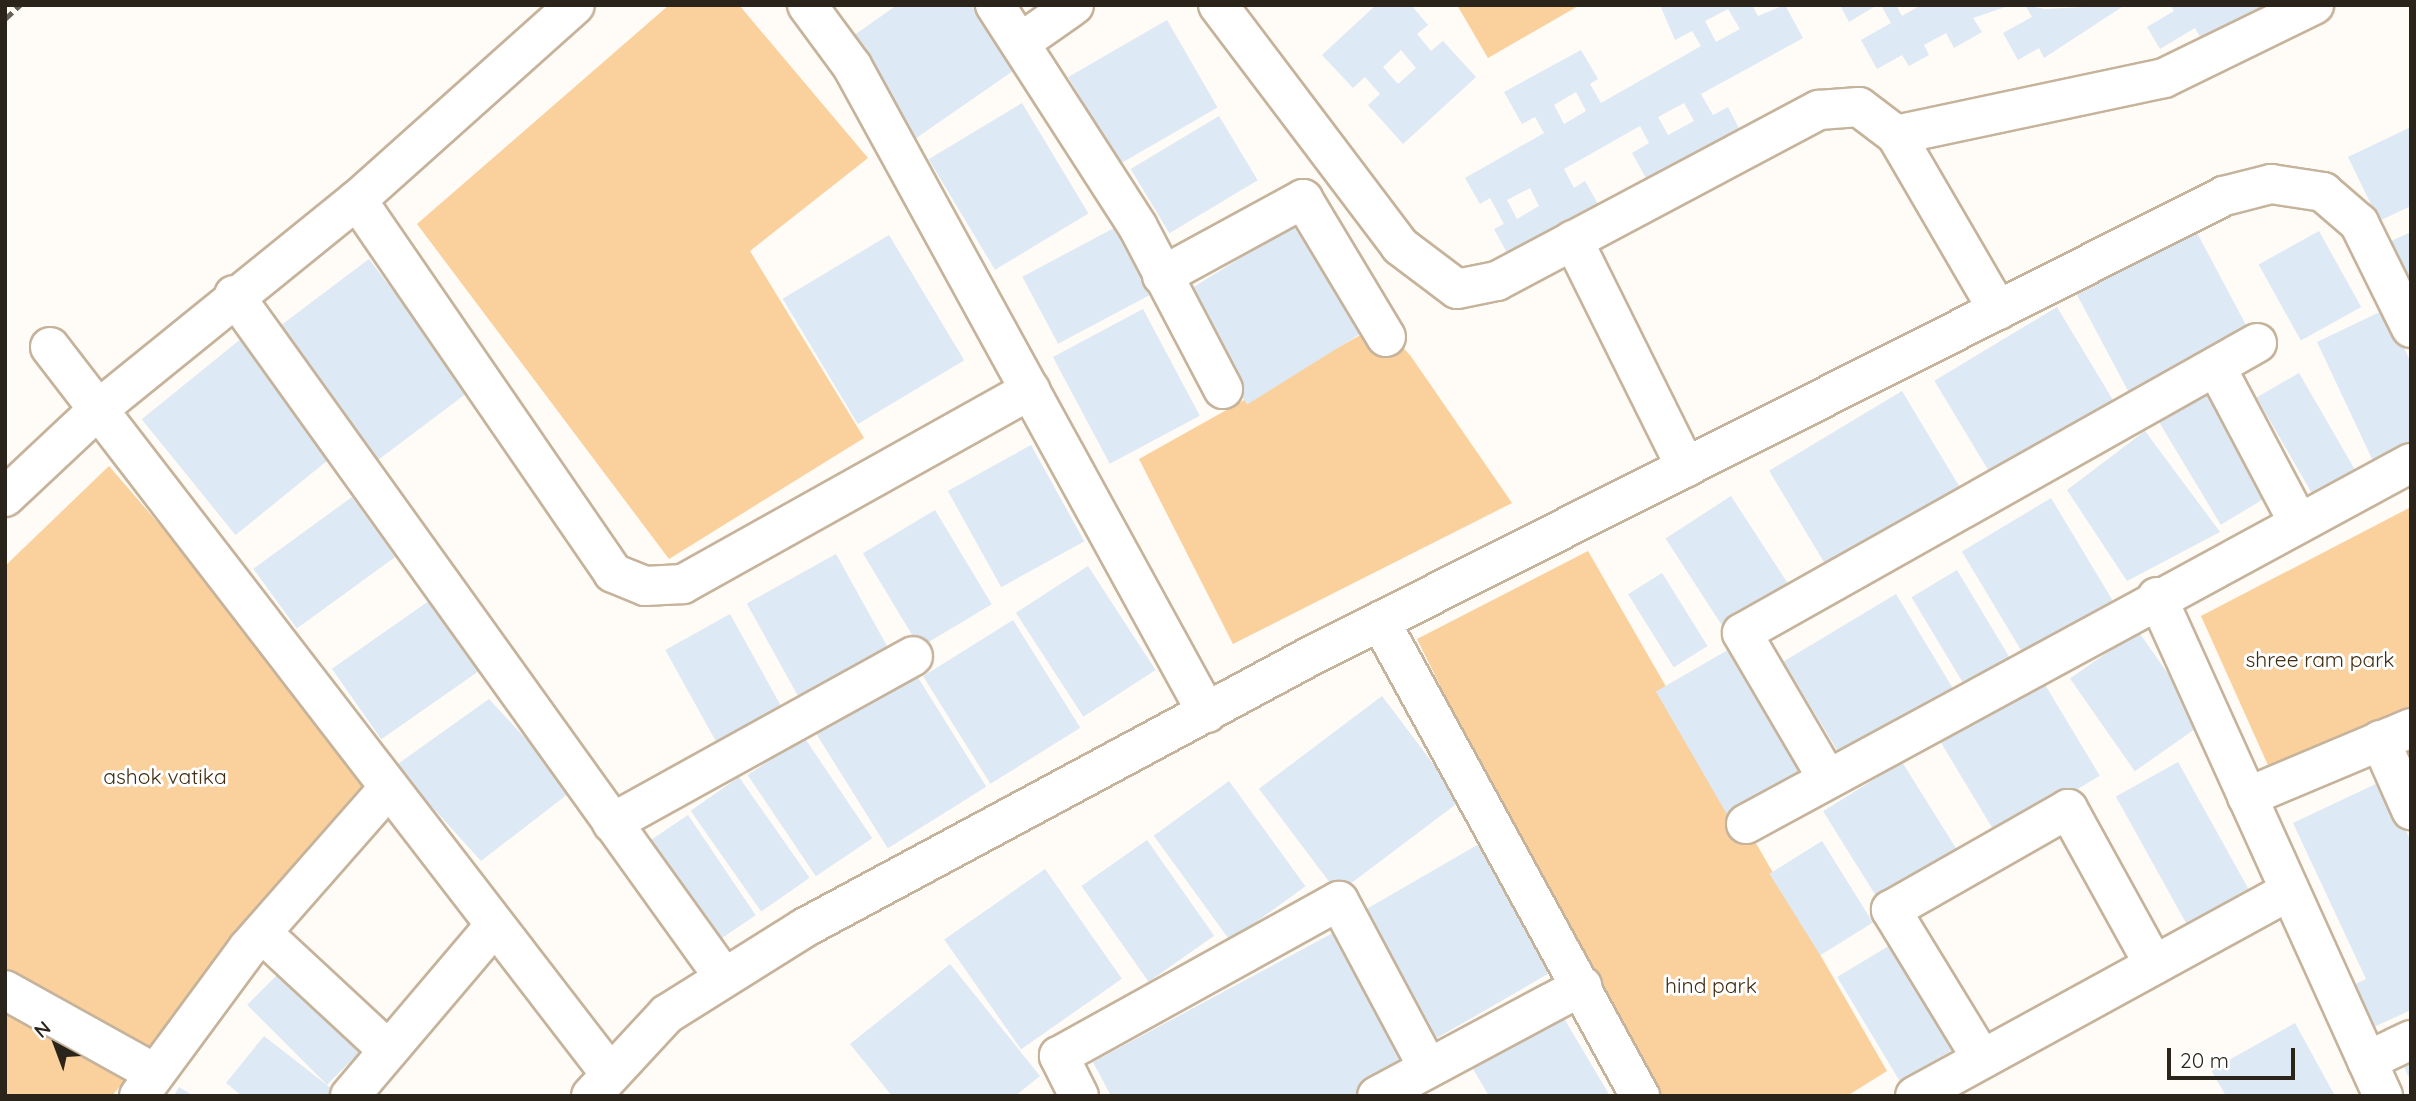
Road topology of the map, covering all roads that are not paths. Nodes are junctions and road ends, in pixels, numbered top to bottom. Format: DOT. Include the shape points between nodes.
graph roads {
  1 [pos="575,5"];
  2 [pos="995,5"];
  3 [pos="1074,5"];
  4 [pos="1218,5"];
  5 [pos="2314,5"];
  6 [pos="826,11"];
  7 [pos="1020,43"];
  8 [pos="1896,135"];
  9 [pos="357,200"];
  10 [pos="1573,240"];
  11 [pos="1162,276"];
  12 [pos="233,295"];
  13 [pos="1998,310"];
  14 [pos="2409,318"];
  15 [pos="1386,337"];
  16 [pos="2257,343"];
  17 [pos="50,347"];
  18 [pos="2216,367"];
  19 [pos="1223,389"];
  20 [pos="1030,390"];
  21 [pos="101,407"];
  22 [pos="2411,463"];
  23 [pos="1686,468"];
  24 [pos="5,497"];
  25 [pos="2298,522"];
  26 [pos="2157,597"];
  27 [pos="1380,621"];
  28 [pos="913,656"];
  29 [pos="1207,713"];
  30 [pos="2396,734"];
  31 [pos="1827,778"];
  32 [pos="387,790"];
  33 [pos="2248,797"];
  34 [pos="2411,810"];
  35 [pos="612,823"];
  36 [pos="1746,824"];
  37 [pos="2289,891"];
  38 [pos="494,926"];
  39 [pos="262,933"];
  40 [pos="2154,965"];
  41 [pos="723,976"];
  42 [pos="1582,986"];
  43 [pos="5,990"];
  44 [pos="2411,1041"];
  45 [pos="388,1050"];
  46 [pos="1982,1059"];
  47 [pos="2367,1061"];
  48 [pos="1428,1068"];
  49 [pos="600,1083"];
  50 [pos="147,1084"];
  51 [pos="350,1096"];
  52 [pos="1079,1096"];
  53 [pos="1377,1096"];
  54 [pos="1640,1096"];
  55 [pos="1915,1096"];
  56 [pos="2383,1096"];
  1 -- 9 [label="street"];
  2 -- 7 [label="street"];
  3 -- 7 [label="street"];
  4 -- 10 [label="street" via="1400,246 1433,276 1457,289 1497,281"];
  5 -- 8 [label="street" via="2164,78"];
  6 -- 20 [label="street"];
  7 -- 11 [label="street" via="1104,171"];
  8 -- 10 [label="street" via="1859,107 1819,110"];
  8 -- 13 [label="street"];
  9 -- 12 [label="street"];
  9 -- 20 [label="street" via="613,573 645,586 683,584"];
  10 -- 23 [label="street"];
  11 -- 15 [label="street" via="1303,199"];
  11 -- 19 [label="street"];
  12 -- 21 [label="street"];
  12 -- 35 [label="street"];
  13 -- 14 [label="street" via="2224,196 2270,184 2323,192 2359,223"];
  13 -- 23 [label="street"];
  16 -- 18 [label="street"];
  17 -- 21 [label="street"];
  18 -- 25 [label="street"];
  18 -- 31 [label="street" via="1742,634"];
  20 -- 29 [label="street"];
  21 -- 24 [label="street"];
  21 -- 32 [label="street"];
  22 -- 25 [label="street"];
  23 -- 27 [label="street"];
  25 -- 26 [label="street"];
  26 -- 31 [label="street"];
  26 -- 33 [label="street"];
  27 -- 29 [label="street"];
  27 -- 42 [label="street"];
  28 -- 35 [label="street"];
  29 -- 41 [label="street"];
  30 -- 33 [label="street"];
  30 -- 34 [label="street"];
  31 -- 36 [label="street"];
  32 -- 38 [label="street"];
  32 -- 39 [label="street"];
  33 -- 37 [label="street"];
  35 -- 41 [label="street"];
  37 -- 40 [label="street"];
  37 -- 47 [label="street"];
  38 -- 45 [label="street"];
  38 -- 49 [label="street"];
  39 -- 45 [label="street"];
  39 -- 50 [label="street"];
  40 -- 46 [label="street"];
  40 -- 46 [label="street" via="2068,809 1891,910"];
  41 -- 49 [label="street" via="667,1014"];
  42 -- 48 [label="street"];
  42 -- 54 [label="street"];
  43 -- 50 [label="street"];
  44 -- 47 [label="street"];
  45 -- 51 [label="street"];
  46 -- 55 [label="street"];
  47 -- 56 [label="street"];
  48 -- 52 [label="street" via="1339,901 1059,1056"];
  48 -- 53 [label="street"];
}
